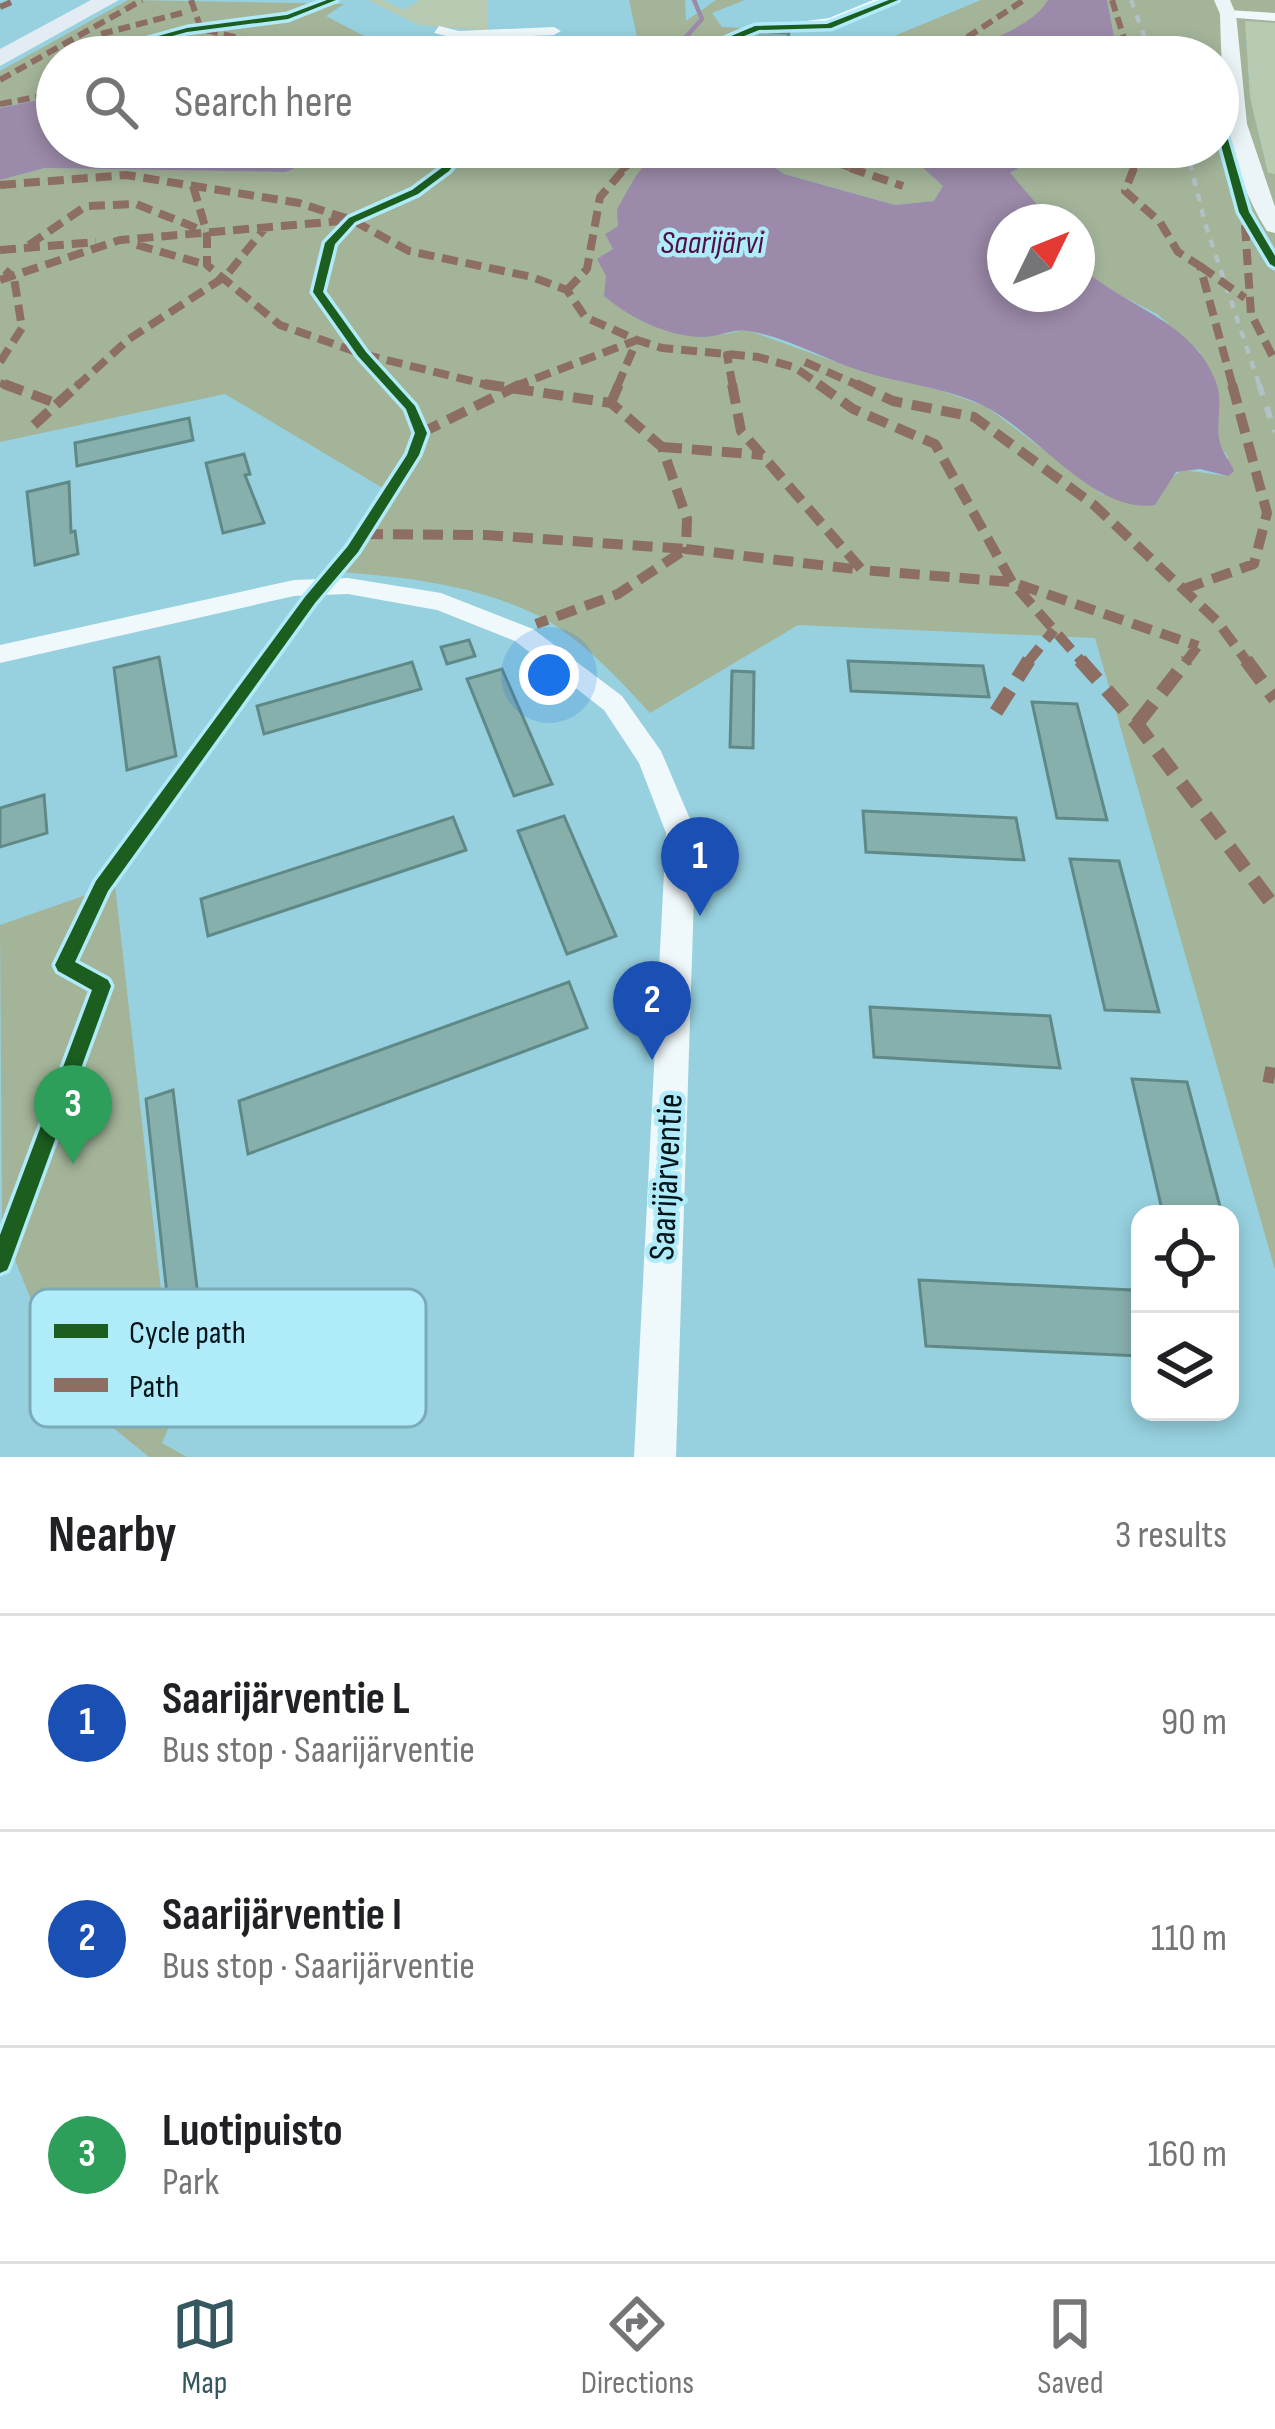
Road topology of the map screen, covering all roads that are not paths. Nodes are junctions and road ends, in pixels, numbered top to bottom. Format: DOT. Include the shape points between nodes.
graph roads {
  1 [pos="86,0"];
  2 [pos="108,0"];
  3 [pos="843,0"];
  4 [pos="884,0"];
  5 [pos="865,7"];
  6 [pos="1225,7"];
  7 [pos="1275,17"];
  8 [pos="758,28"];
  9 [pos="439,30"];
  10 [pos="556,30"];
  11 [pos="42,36"];
  12 [pos="36,39"];
  13 [pos="0,46"];
  14 [pos="0,59"];
  15 [pos="1239,139"];
  16 [pos="1275,226"];
  17 [pos="0,654"];
  18 [pos="655,1457"];
  1 -- 13 [label="highway"];
  2 -- 11 [label="highway"];
  3 -- 5 [label="street"];
  4 -- 5 [label="street"];
  5 -- 8 [label="street" via="814,26"];
  6 -- 7 [label="street"];
  9 -- 10 [label="street"];
  12 -- 14 [label="highway"];
  15 -- 16 [label="street"];
  17 -- 18 [label="street, Saarijärventie" via="250,595 349,586 441,602 524,635 614,703 651,759 682,833"];
}
